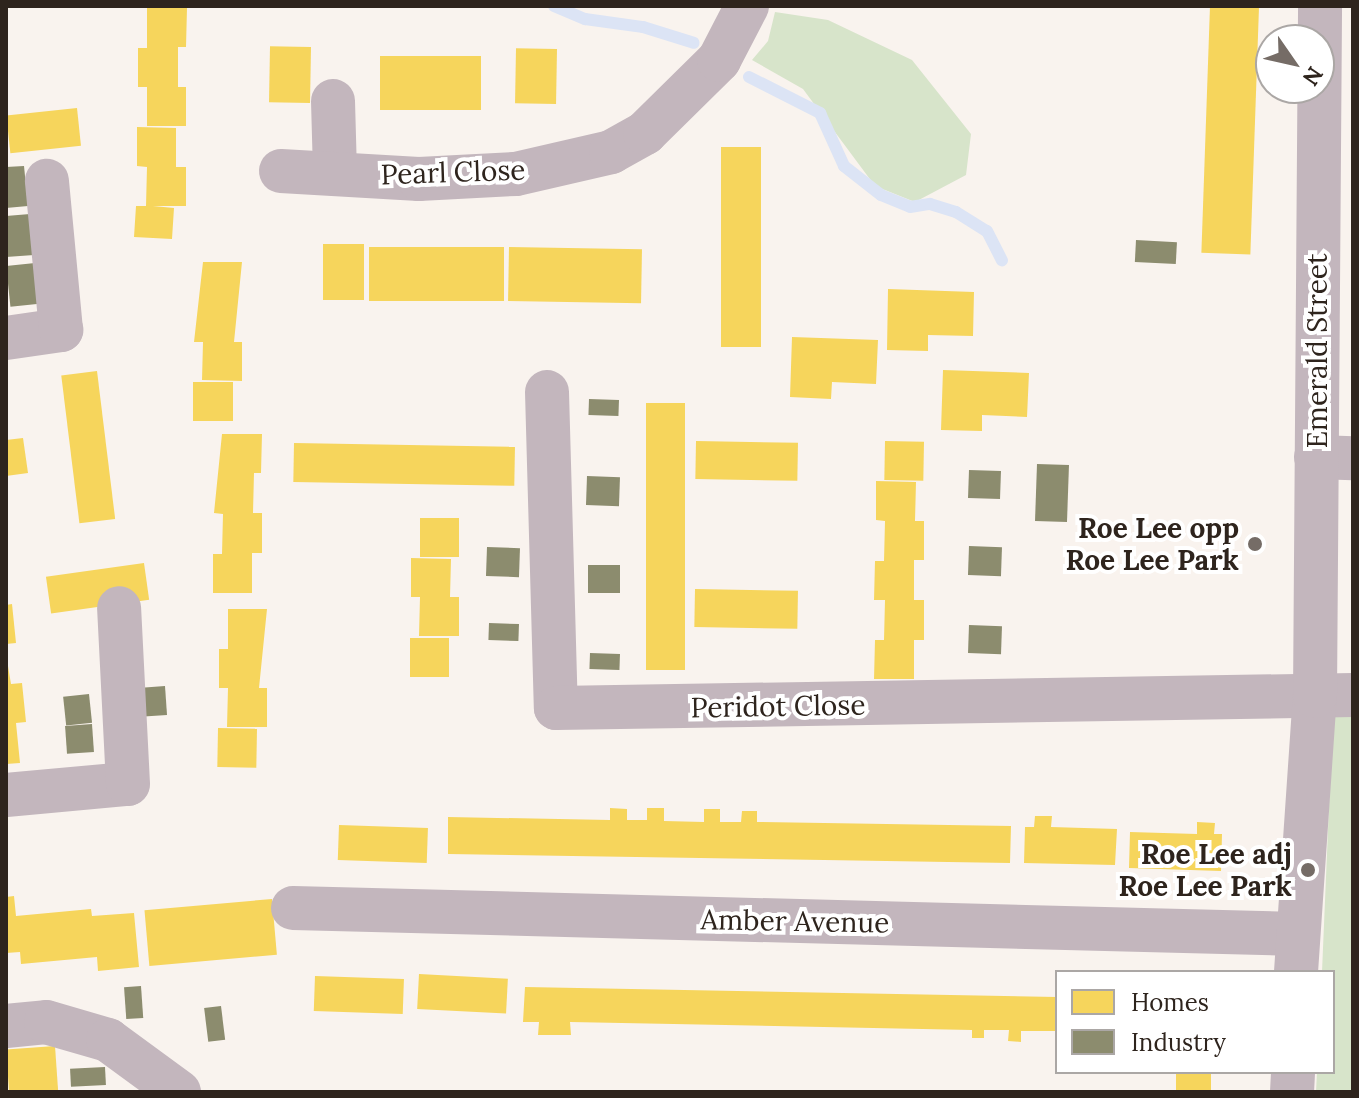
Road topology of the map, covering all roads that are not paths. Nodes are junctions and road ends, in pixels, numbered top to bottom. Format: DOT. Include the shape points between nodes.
graph roads {
  1 [pos="747,6"];
  2 [pos="1320,6"];
  3 [pos="333,101"];
  4 [pos="281,171"];
  5 [pos="335,174"];
  6 [pos="47,181"];
  7 [pos="6,338"];
  8 [pos="547,392"];
  9 [pos="1335,457"];
  10 [pos="119,608"];
  11 [pos="1334,696"];
  12 [pos="6,795"];
  13 [pos="293,908"];
  14 [pos="1296,953"];
  15 [pos="6,1026"];
  16 [pos="179,1092"];
  1 -- 5 [label="street, Pearl Close" via="719,60 645,133 611,152 516,174 419,179"];
  2 -- 9 [label="street, Emerald Street"];
  3 -- 5 [label="street"];
  4 -- 5 [label="street, Pearl Close"];
  6 -- 7 [label="street" via="61,330"];
  8 -- 11 [label="street, Peridot Close" via="556,708"];
  9 -- 11 [label="street, Emerald Street"];
  10 -- 12 [label="street" via="128,784"];
  11 -- 14 [label="street, Emerald Street"];
  13 -- 14 [label="street, Amber Avenue"];
  15 -- 16 [label="street" via="46,1022 108,1040"];
}
